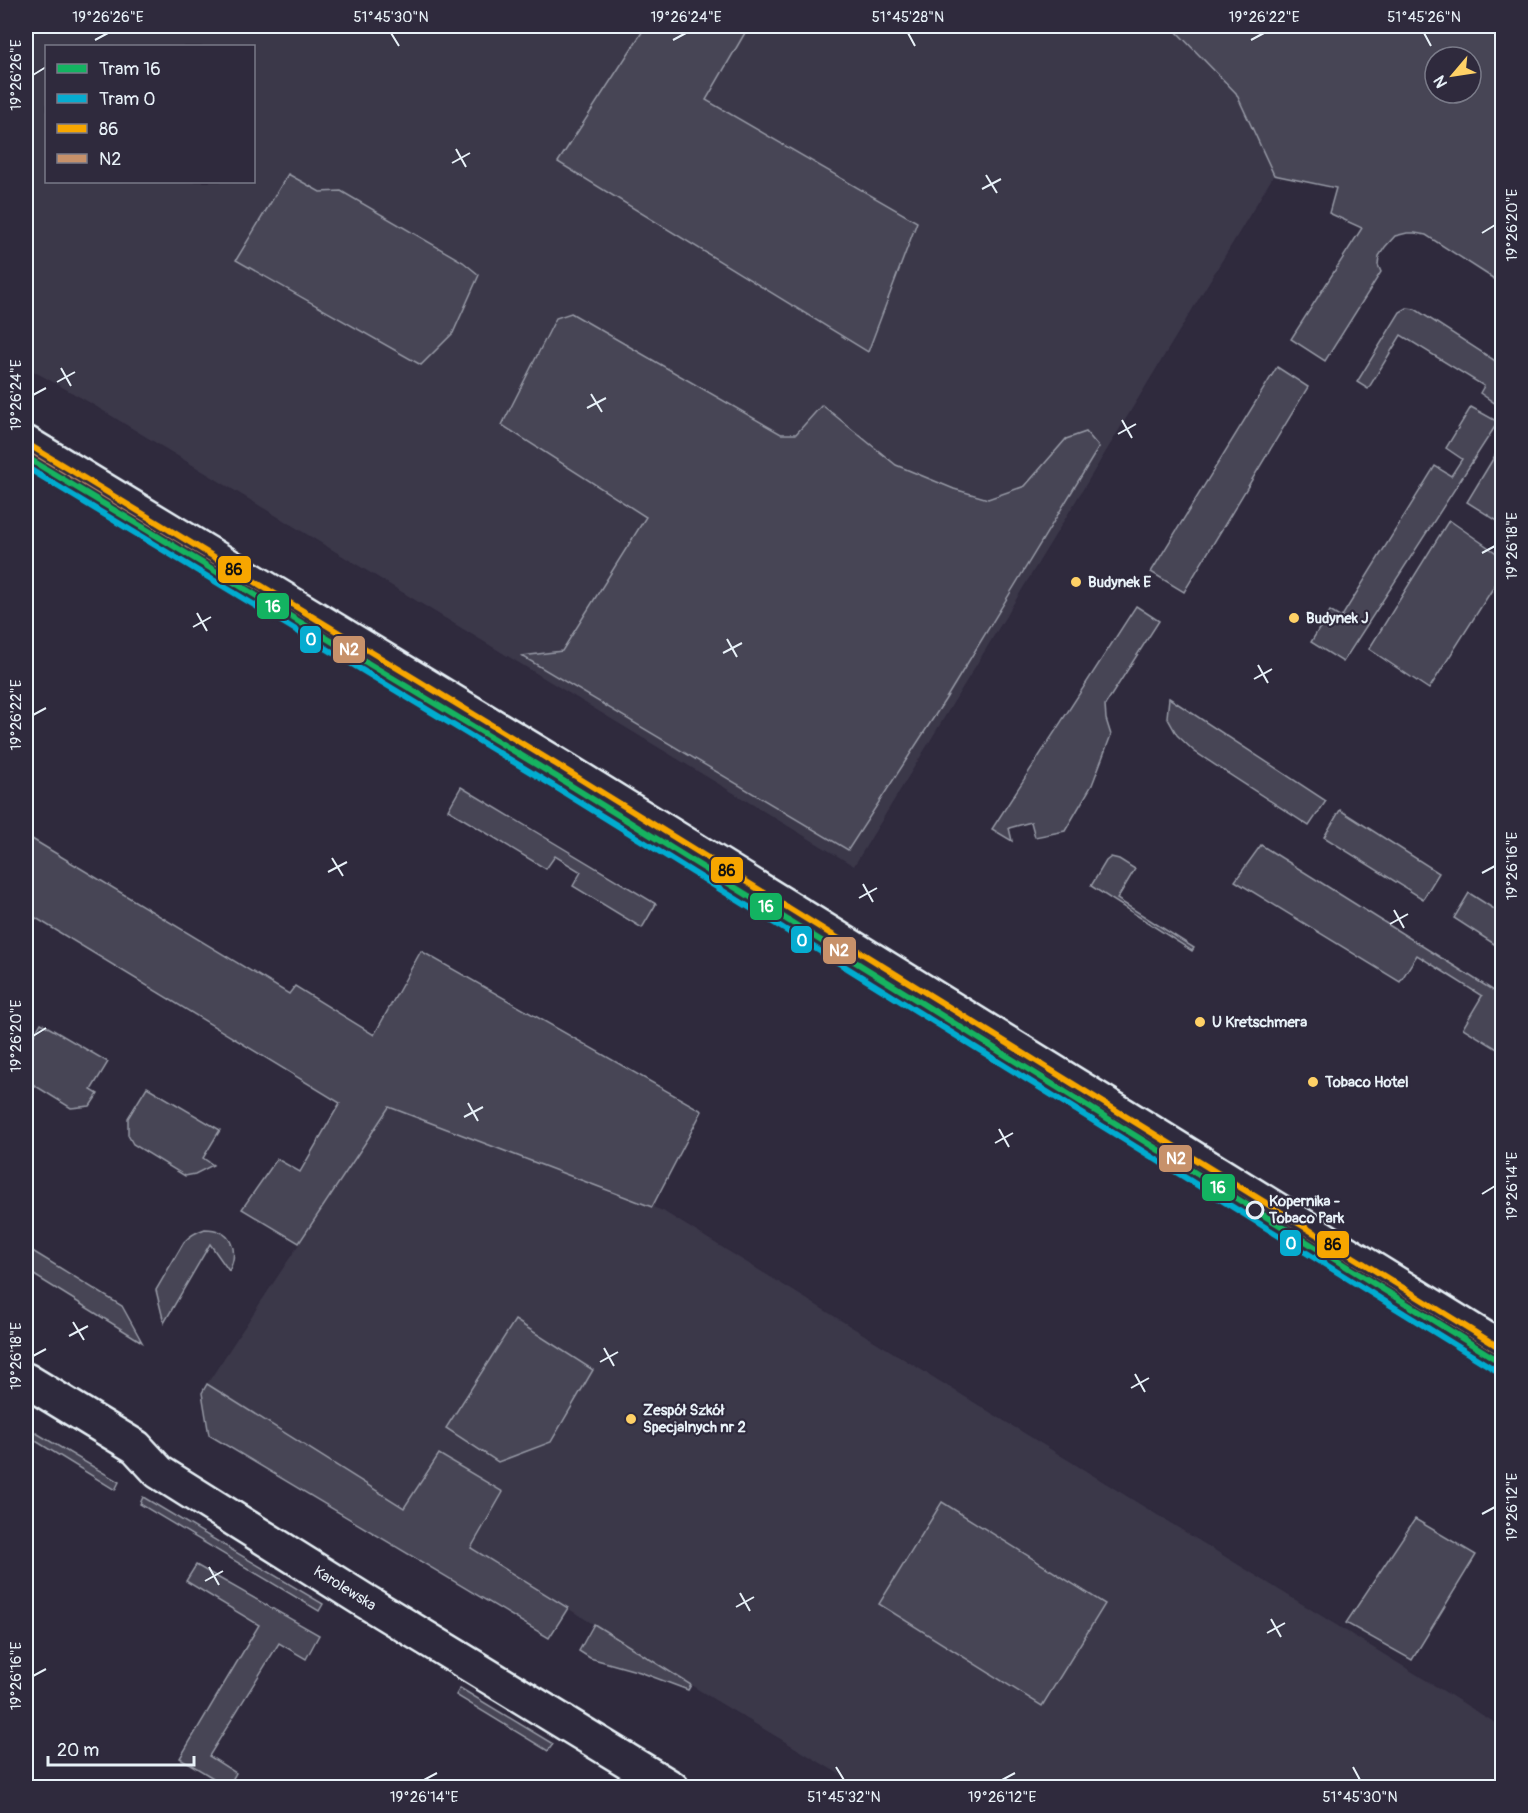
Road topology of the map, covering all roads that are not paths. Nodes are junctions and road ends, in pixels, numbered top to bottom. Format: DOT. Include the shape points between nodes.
graph roads {
  1 [pos="26,444"];
  2 [pos="1503,1349"];
  3 [pos="26,1380"];
  4 [pos="672,1788"];
  1 -- 2 [label="street" via="564,769"];
  3 -- 4 [label="street, Karolewska" via="136,1447 159,1472"];
}
